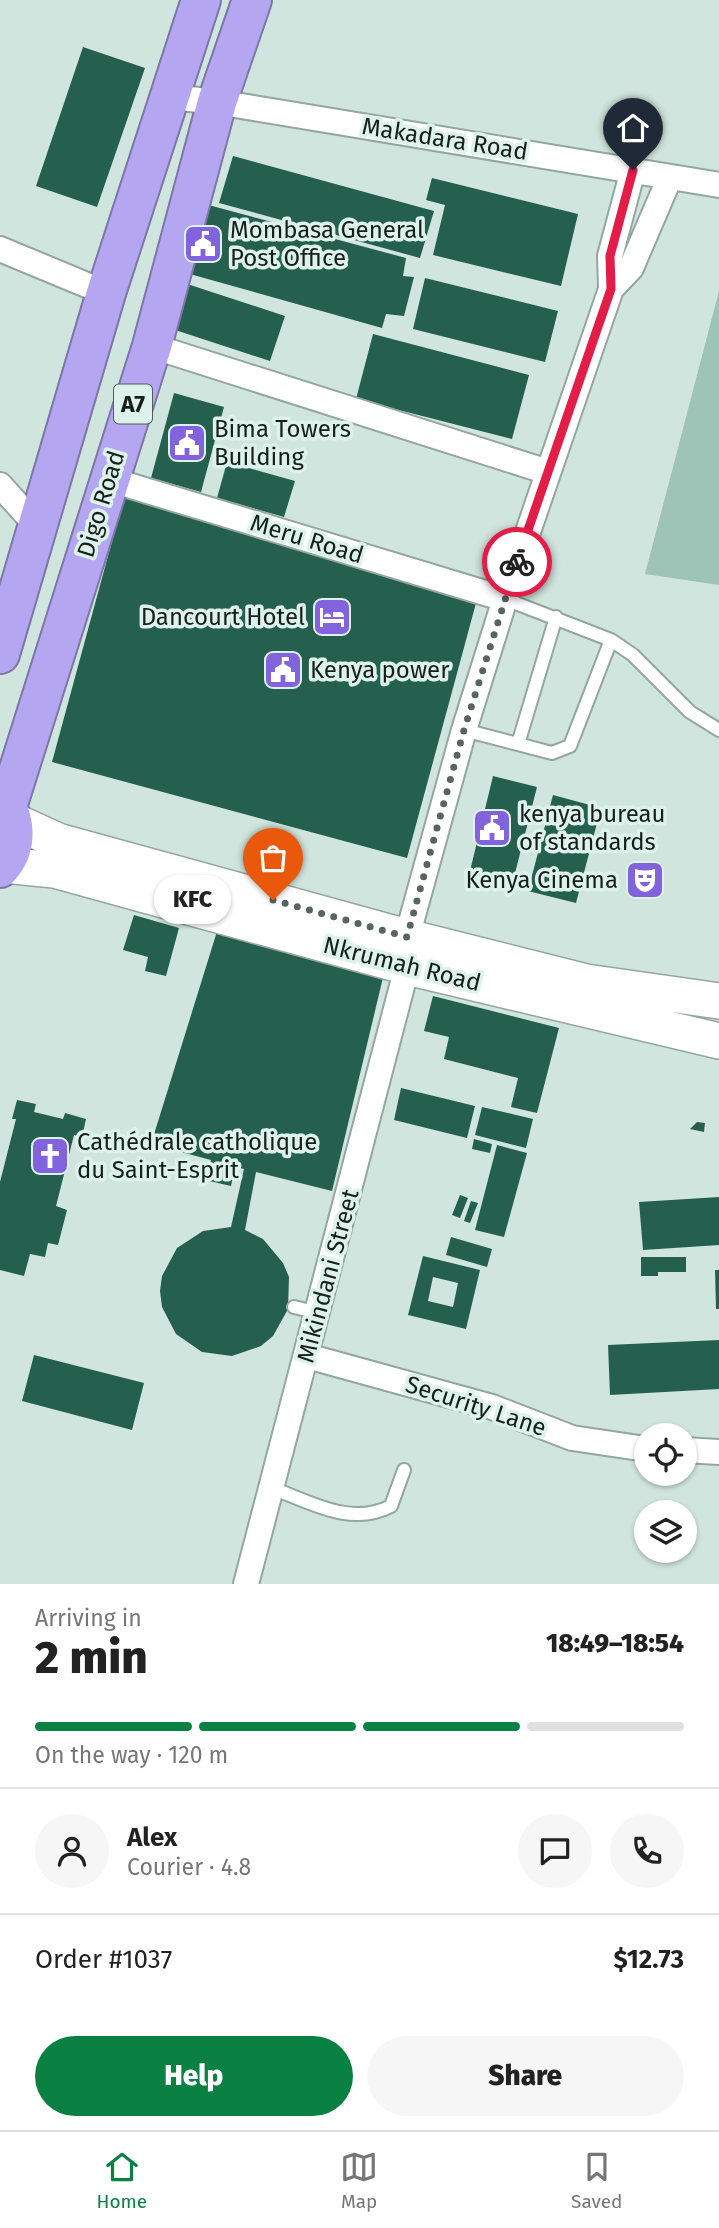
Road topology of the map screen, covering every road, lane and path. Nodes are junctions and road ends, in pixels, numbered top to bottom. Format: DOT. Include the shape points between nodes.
graph roads {
  1 [pos="201,0"];
  2 [pos="253,0"];
  3 [pos="171,97"];
  4 [pos="217,102"];
  5 [pos="633,170"];
  6 [pos="670,177"];
  7 [pos="719,185"];
  8 [pos="0,249"];
  9 [pos="611,289"];
  10 [pos="106,293"];
  11 [pos="152,345"];
  12 [pos="548,472"];
  13 [pos="108,479"];
  14 [pos="0,485"];
  15 [pos="36,525"];
  16 [pos="505,599"];
  17 [pos="556,617"];
  18 [pos="611,640"];
  19 [pos="0,654"];
  20 [pos="464,730"];
  21 [pos="719,730"];
  22 [pos="518,744"];
  23 [pos="7,809"];
  24 [pos="2,866"];
  25 [pos="407,952"];
  26 [pos="719,1001"];
  27 [pos="719,1041"];
  28 [pos="294,1307"];
  29 [pos="319,1313"];
  30 [pos="307,1356"];
  31 [pos="634,1447"];
  32 [pos="697,1451"];
  33 [pos="719,1452"];
  34 [pos="404,1470"];
  35 [pos="272,1488"];
  36 [pos="246,1584"];
  1 -- 3 [label="highway, A7"];
  2 -- 4 [label="highway, Digo Road / A7"];
  3 -- 4 [label="street, Makadara Road"];
  3 -- 10 [label="highway, A7"];
  4 -- 5 [label="street, Makadara Road"];
  4 -- 11 [label="highway, Digo Road / A7"];
  5 -- 6 [label="street, Makadara Road"];
  5 -- 9 [label="street" via="610,256"];
  6 -- 7 [label="street, Makadara Road"];
  6 -- 9 [label="street" via="631,268"];
  8 -- 10 [label="street"];
  9 -- 12 [label="street, Mikindani Street"];
  10 -- 15 [label="highway, A7"];
  11 -- 12 [label="street"];
  11 -- 13 [label="highway, Digo Road / A7"];
  12 -- 16 [label="street, Mikindani Street"];
  13 -- 16 [label="street, Meru Road"];
  13 -- 23 [label="highway, Digo Road / A7"];
  14 -- 15 [label="street"];
  15 -- 19 [label="highway, A7"];
  16 -- 17 [label="lane"];
  16 -- 20 [label="street, Mikindani Street"];
  17 -- 18 [label="lane"];
  17 -- 22 [label="lane"];
  18 -- 21 [label="lane" via="633,655 690,712"];
  18 -- 22 [label="lane" via="570,746 552,753"];
  20 -- 22 [label="lane"];
  20 -- 25 [label="street, Mikindani Street"];
  23 -- 24 [label="highway, Digo Road" via="14,839"];
  23 -- 25 [label="street, Nkrumah Road" via="58,841"];
  24 -- 25 [label="street, Nkrumah Road" via="54,870"];
  25 -- 26 [label="street, Nkrumah Road"];
  25 -- 27 [label="street, Nkrumah Road"];
  25 -- 29 [label="street, Mikindani Street"];
  28 -- 29 [label="lane"];
  29 -- 30 [label="street, Mikindani Street"];
  30 -- 31 [label="street, Security Lane" via="492,1407 572,1438"];
  30 -- 35 [label="street, Mikindani Street"];
  32 -- 33 [label="street"];
  34 -- 35 [label="lane" via="391,1506 367,1515 338,1513"];
  35 -- 36 [label="street, Mikindani Street"];
}
